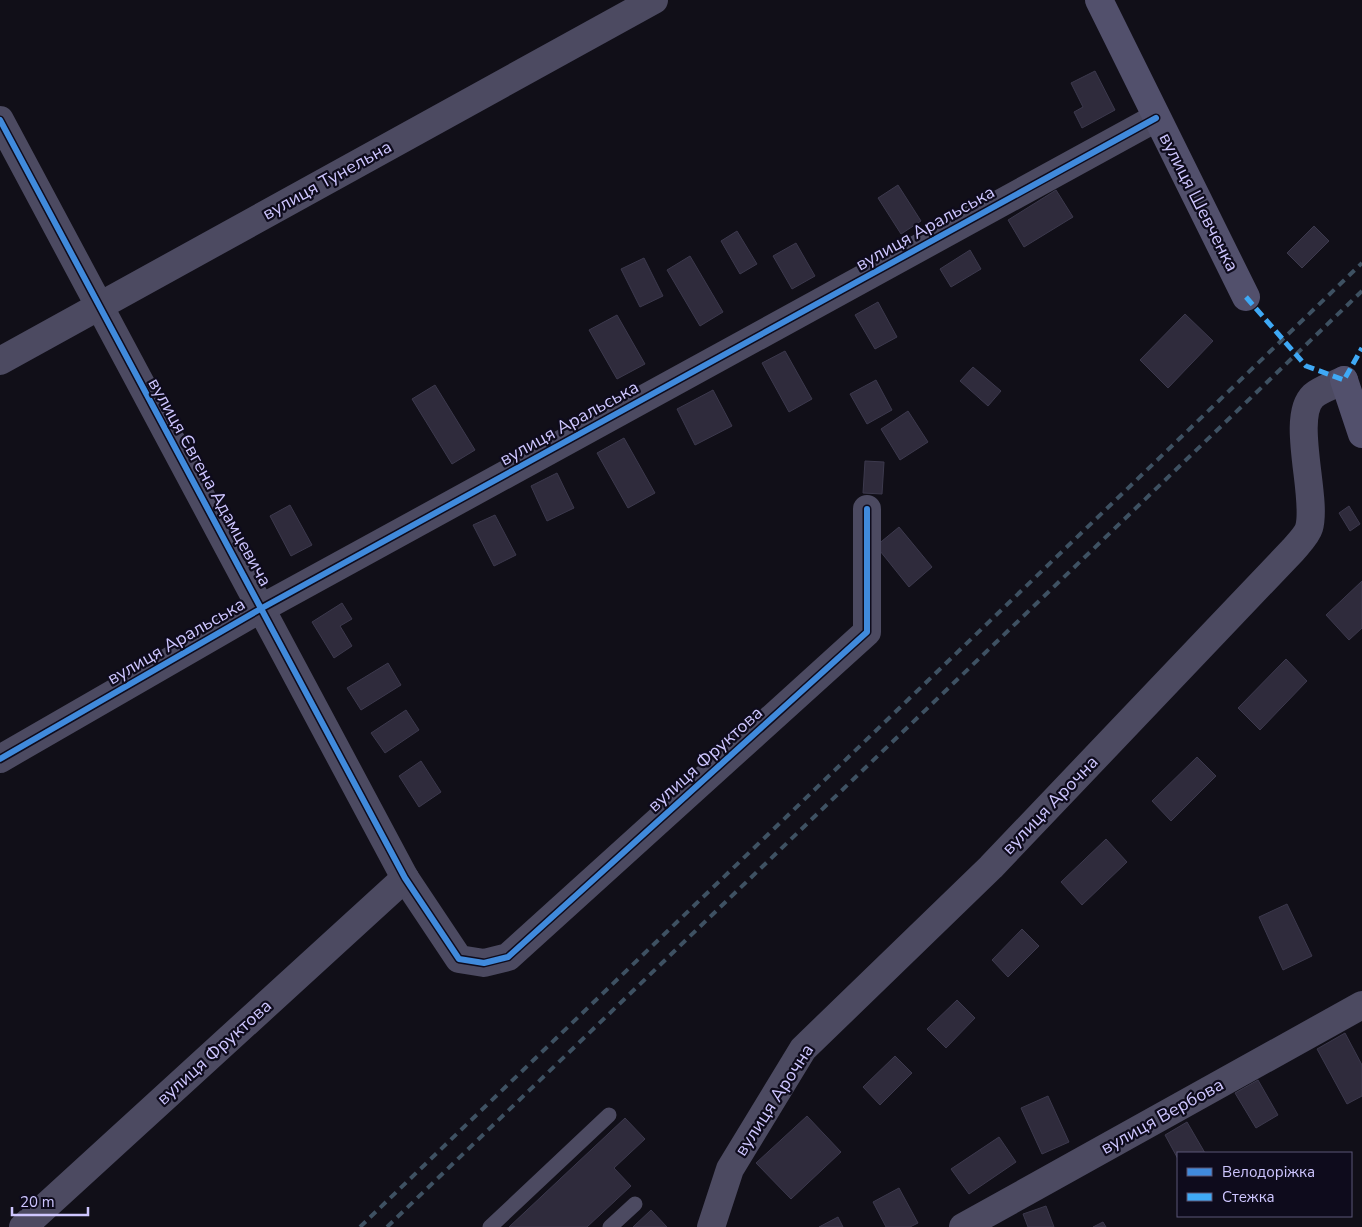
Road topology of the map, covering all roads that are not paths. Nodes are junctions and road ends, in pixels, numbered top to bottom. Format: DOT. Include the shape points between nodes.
graph roads {
  1 [pos="654,0"];
  2 [pos="1099,0"];
  3 [pos="1156,118"];
  4 [pos="0,120"];
  5 [pos="1246,297"];
  6 [pos="98,306"];
  7 [pos="0,361"];
  8 [pos="1362,434"];
  9 [pos="867,509"];
  10 [pos="262,608"];
  11 [pos="0,759"];
  12 [pos="405,878"];
  13 [pos="459,959"];
  14 [pos="1362,1005"];
  15 [pos="609,1115"];
  16 [pos="635,1204"];
  17 [pos="22,1227"];
  18 [pos="490,1227"];
  19 [pos="610,1227"];
  20 [pos="711,1227"];
  21 [pos="963,1227"];
  1 -- 6 [label="street, вулиця Тунельна"];
  2 -- 3 [label="street, вулиця Шевченка"];
  3 -- 5 [label="street, вулиця Шевченка"];
  3 -- 10 [label="street, вулиця Аральська"];
  4 -- 6 [label="street, вулиця Євгена Адамцевича"];
  6 -- 7 [label="street, вулиця Тунельна"];
  6 -- 10 [label="street, вулиця Євгена Адамцевича"];
  8 -- 20 [label="street, вулиця Арочна" via="1344,380 1313,396 1305,411 1310,511 1309,529 1304,536 991,867 803,1049 730,1169"];
  9 -- 13 [label="street, вулиця Фруктова" via="868,632 508,957 484,963"];
  10 -- 11 [label="street, вулиця Аральська"];
  10 -- 12 [label="street, вулиця Євгена Адамцевича"];
  12 -- 13 [label="street, вулиця Євгена Адамцевича"];
  12 -- 17 [label="street, вулиця Фруктова"];
  14 -- 21 [label="street, вулиця Вербова"];
  15 -- 18 [label="lane"];
  16 -- 19 [label="lane"];
}
